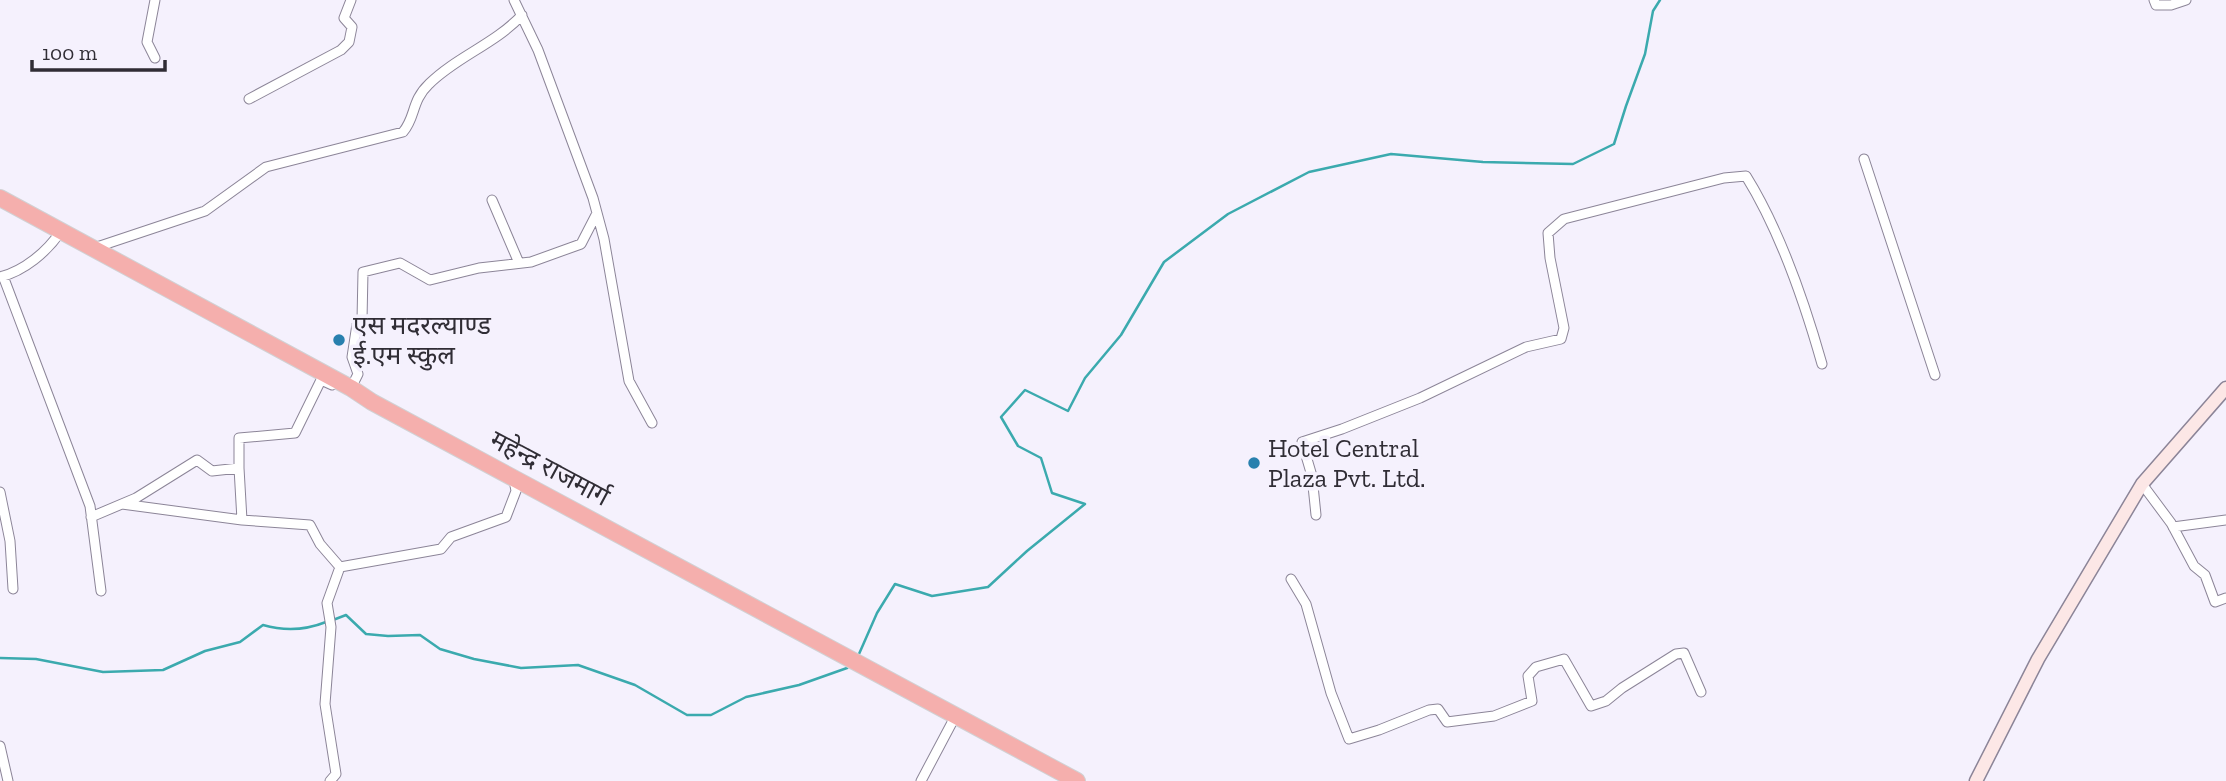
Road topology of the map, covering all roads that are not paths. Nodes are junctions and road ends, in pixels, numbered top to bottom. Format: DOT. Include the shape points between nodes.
graph roads {
  1 [pos="155,0"];
  2 [pos="351,0"];
  3 [pos="514,0"];
  4 [pos="2154,0"];
  5 [pos="2186,0"];
  6 [pos="522,15"];
  7 [pos="155,58"];
  8 [pos="249,99"];
  9 [pos="1864,159"];
  10 [pos="0,198"];
  11 [pos="492,200"];
  12 [pos="597,213"];
  13 [pos="61,232"];
  14 [pos="92,248"];
  15 [pos="519,263"];
  16 [pos="1,277"];
  17 [pos="1822,364"];
  18 [pos="1935,375"];
  19 [pos="351,388"];
  20 [pos="2226,388"];
  21 [pos="372,402"];
  22 [pos="652,423"];
  23 [pos="239,468"];
  24 [pos="514,477"];
  25 [pos="2142,484"];
  26 [pos="0,492"];
  27 [pos="122,504"];
  28 [pos="1316,515"];
  29 [pos="92,517"];
  30 [pos="242,520"];
  31 [pos="2226,520"];
  32 [pos="2174,527"];
  33 [pos="340,568"];
  34 [pos="1291,579"];
  35 [pos="13,589"];
  36 [pos="100,591"];
  37 [pos="2226,597"];
  38 [pos="1701,692"];
  39 [pos="956,715"];
  40 [pos="0,746"];
  41 [pos="8,781"];
  42 [pos="330,781"];
  43 [pos="921,781"];
  44 [pos="1077,781"];
  45 [pos="1976,781"];
  1 -- 7 [label="street" via="147,41"];
  2 -- 8 [label="street" via="344,18 352,27 349,42 341,50"];
  3 -- 6 [label="street"];
  4 -- 5 [label="street" via="2156,5 2171,5"];
  6 -- 12 [label="street"];
  6 -- 14 [label="street" via="502,34 429,83 403,132 266,167 205,211"];
  9 -- 18 [label="street"];
  10 -- 13 [label="highway, महेन्द्र राजमार्ग"];
  11 -- 15 [label="street"];
  12 -- 15 [label="street" via="581,244"];
  12 -- 22 [label="street" via="629,382"];
  13 -- 14 [label="highway, महेन्द्र राजमार्ग"];
  13 -- 16 [label="street" via="49,249"];
  14 -- 19 [label="highway, महेन्द्र राजमार्ग"];
  15 -- 19 [label="street" via="430,280 400,263 363,272 362,320 352,357 358,374"];
  16 -- 29 [label="street"];
  17 -- 28 [label="street" via="1779,242 1746,176 1564,219 1548,233 1564,328 1561,338 1526,347 1420,398 1302,442"];
  19 -- 21 [label="highway, महेन्द्र राजमार्ग"];
  20 -- 25 [label="street"];
  21 -- 23 [label="street" via="321,380 295,433 239,438"];
  21 -- 24 [label="highway, महेन्द्र राजमार्ग"];
  23 -- 27 [label="street" via="212,471 197,460"];
  23 -- 30 [label="street"];
  24 -- 33 [label="street" via="516,491 506,517 451,537 441,549"];
  24 -- 39 [label="highway, महेन्द्र राजमार्ग"];
  25 -- 32 [label="street"];
  25 -- 45 [label="street" via="2038,659"];
  26 -- 35 [label="street"];
  27 -- 29 [label="street"];
  27 -- 30 [label="street"];
  29 -- 36 [label="street"];
  30 -- 33 [label="street" via="310,525"];
  31 -- 32 [label="street"];
  32 -- 37 [label="street" via="2194,566 2205,575 2215,602"];
  33 -- 42 [label="street" via="327,603 331,627 324,704 337,774"];
  34 -- 38 [label="street" via="1306,604 1349,739 1429,710 1438,709 1447,722 1493,716 1532,701 1528,676 1536,667 1564,659 1591,706 1606,701 1676,654 1684,653"];
  39 -- 43 [label="street"];
  39 -- 44 [label="highway, महेन्द्र राजमार्ग"];
  40 -- 41 [label="street"];
}
